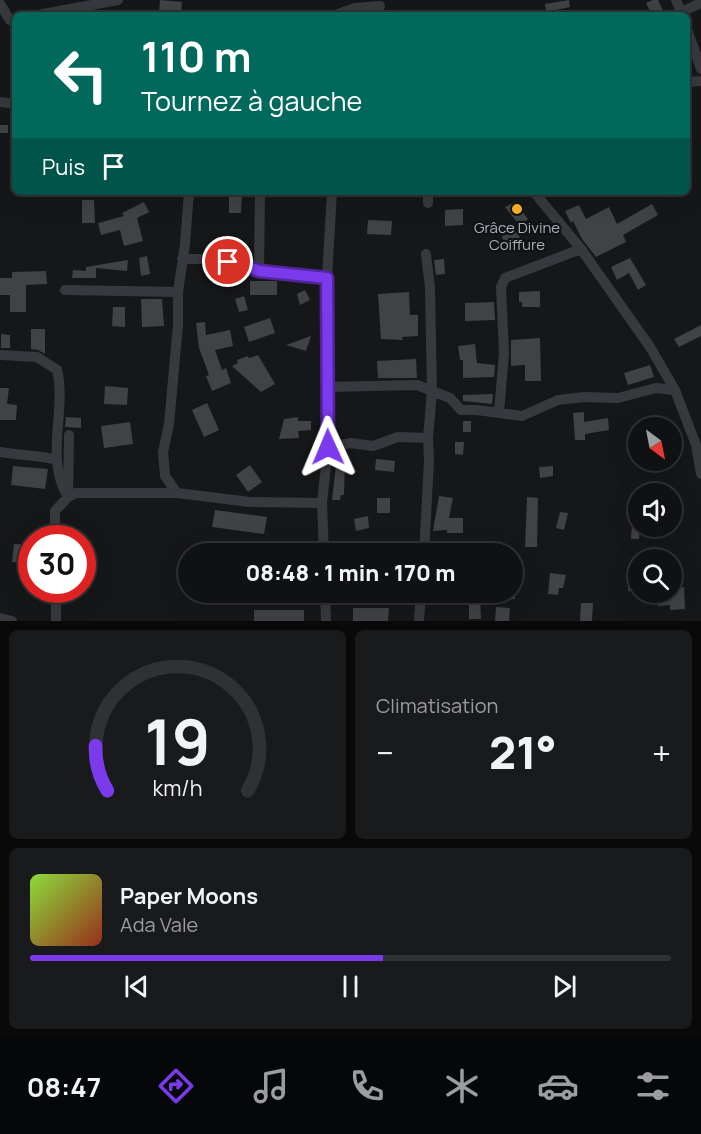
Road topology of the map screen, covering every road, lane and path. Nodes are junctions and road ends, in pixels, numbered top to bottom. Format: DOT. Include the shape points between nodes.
graph roads {
  1 [pos="118,0"];
  2 [pos="377,3"];
  3 [pos="701,3"];
  4 [pos="0,4"];
  5 [pos="54,12"];
  6 [pos="344,12"];
  7 [pos="685,12"];
  8 [pos="8,20"];
  9 [pos="690,37"];
  10 [pos="700,64"];
  11 [pos="189,195"];
  12 [pos="260,195"];
  13 [pos="332,195"];
  14 [pos="536,195"];
  15 [pos="581,249"];
  16 [pos="426,254"];
  17 [pos="182,259"];
  18 [pos="259,271"];
  19 [pos="327,278"];
  20 [pos="65,290"];
  21 [pos="178,292"];
  22 [pos="0,355"];
  23 [pos="327,387"];
  24 [pos="675,390"];
  25 [pos="432,391"];
  26 [pos="499,412"];
  27 [pos="69,435"];
  28 [pos="428,438"];
  29 [pos="698,444"];
  30 [pos="328,447"];
  31 [pos="0,452"];
  32 [pos="57,460"];
  33 [pos="701,474"];
  34 [pos="177,493"];
  35 [pos="68,497"];
  36 [pos="322,503"];
  37 [pos="55,525"];
  38 [pos="324,543"];
  39 [pos="425,543"];
  40 [pos="56,603"];
  41 [pos="325,603"];
  42 [pos="420,603"];
  43 [pos="0,618"];
  44 [pos="12,621"];
  45 [pos="56,621"];
  46 [pos="326,621"];
  47 [pos="419,621"];
  1 -- 5 [label="street"];
  2 -- 6 [label="street"];
  3 -- 7 [label="street"];
  4 -- 8 [label="street"];
  9 -- 10 [label="street"];
  11 -- 17 [label="street"];
  12 -- 18 [label="street"];
  13 -- 19 [label="street"];
  14 -- 15 [label="street"];
  15 -- 24 [label="street" via="650,347"];
  15 -- 26 [label="street" via="505,278 501,287 504,352"];
  16 -- 25 [label="street"];
  17 -- 18 [label="street" via="212,259"];
  17 -- 21 [label="street"];
  18 -- 19 [label="street"];
  19 -- 23 [label="street"];
  20 -- 21 [label="street"];
  21 -- 34 [label="street" via="169,424 163,452 165,476"];
  22 -- 32 [label="street" via="37,357 57,370 61,386"];
  23 -- 25 [label="street" via="417,385"];
  23 -- 30 [label="street"];
  24 -- 26 [label="street" via="656,388 618,398 558,400 522,416"];
  24 -- 29 [label="street"];
  25 -- 26 [label="street" via="450,399 461,410"];
  25 -- 28 [label="street"];
  27 -- 35 [label="street"];
  28 -- 30 [label="street" via="398,437 373,446 351,443"];
  28 -- 39 [label="street"];
  29 -- 33 [label="street"];
  30 -- 36 [label="street"];
  31 -- 32 [label="street"];
  32 -- 35 [label="street" via="61,486"];
  34 -- 35 [label="street" via="76,493"];
  34 -- 36 [label="street" via="250,502"];
  35 -- 37 [label="street" via="55,511"];
  36 -- 38 [label="street"];
  40 -- 45 [label="street"];
  41 -- 46 [label="street"];
  42 -- 47 [label="street"];
  43 -- 44 [label="street"];
}
